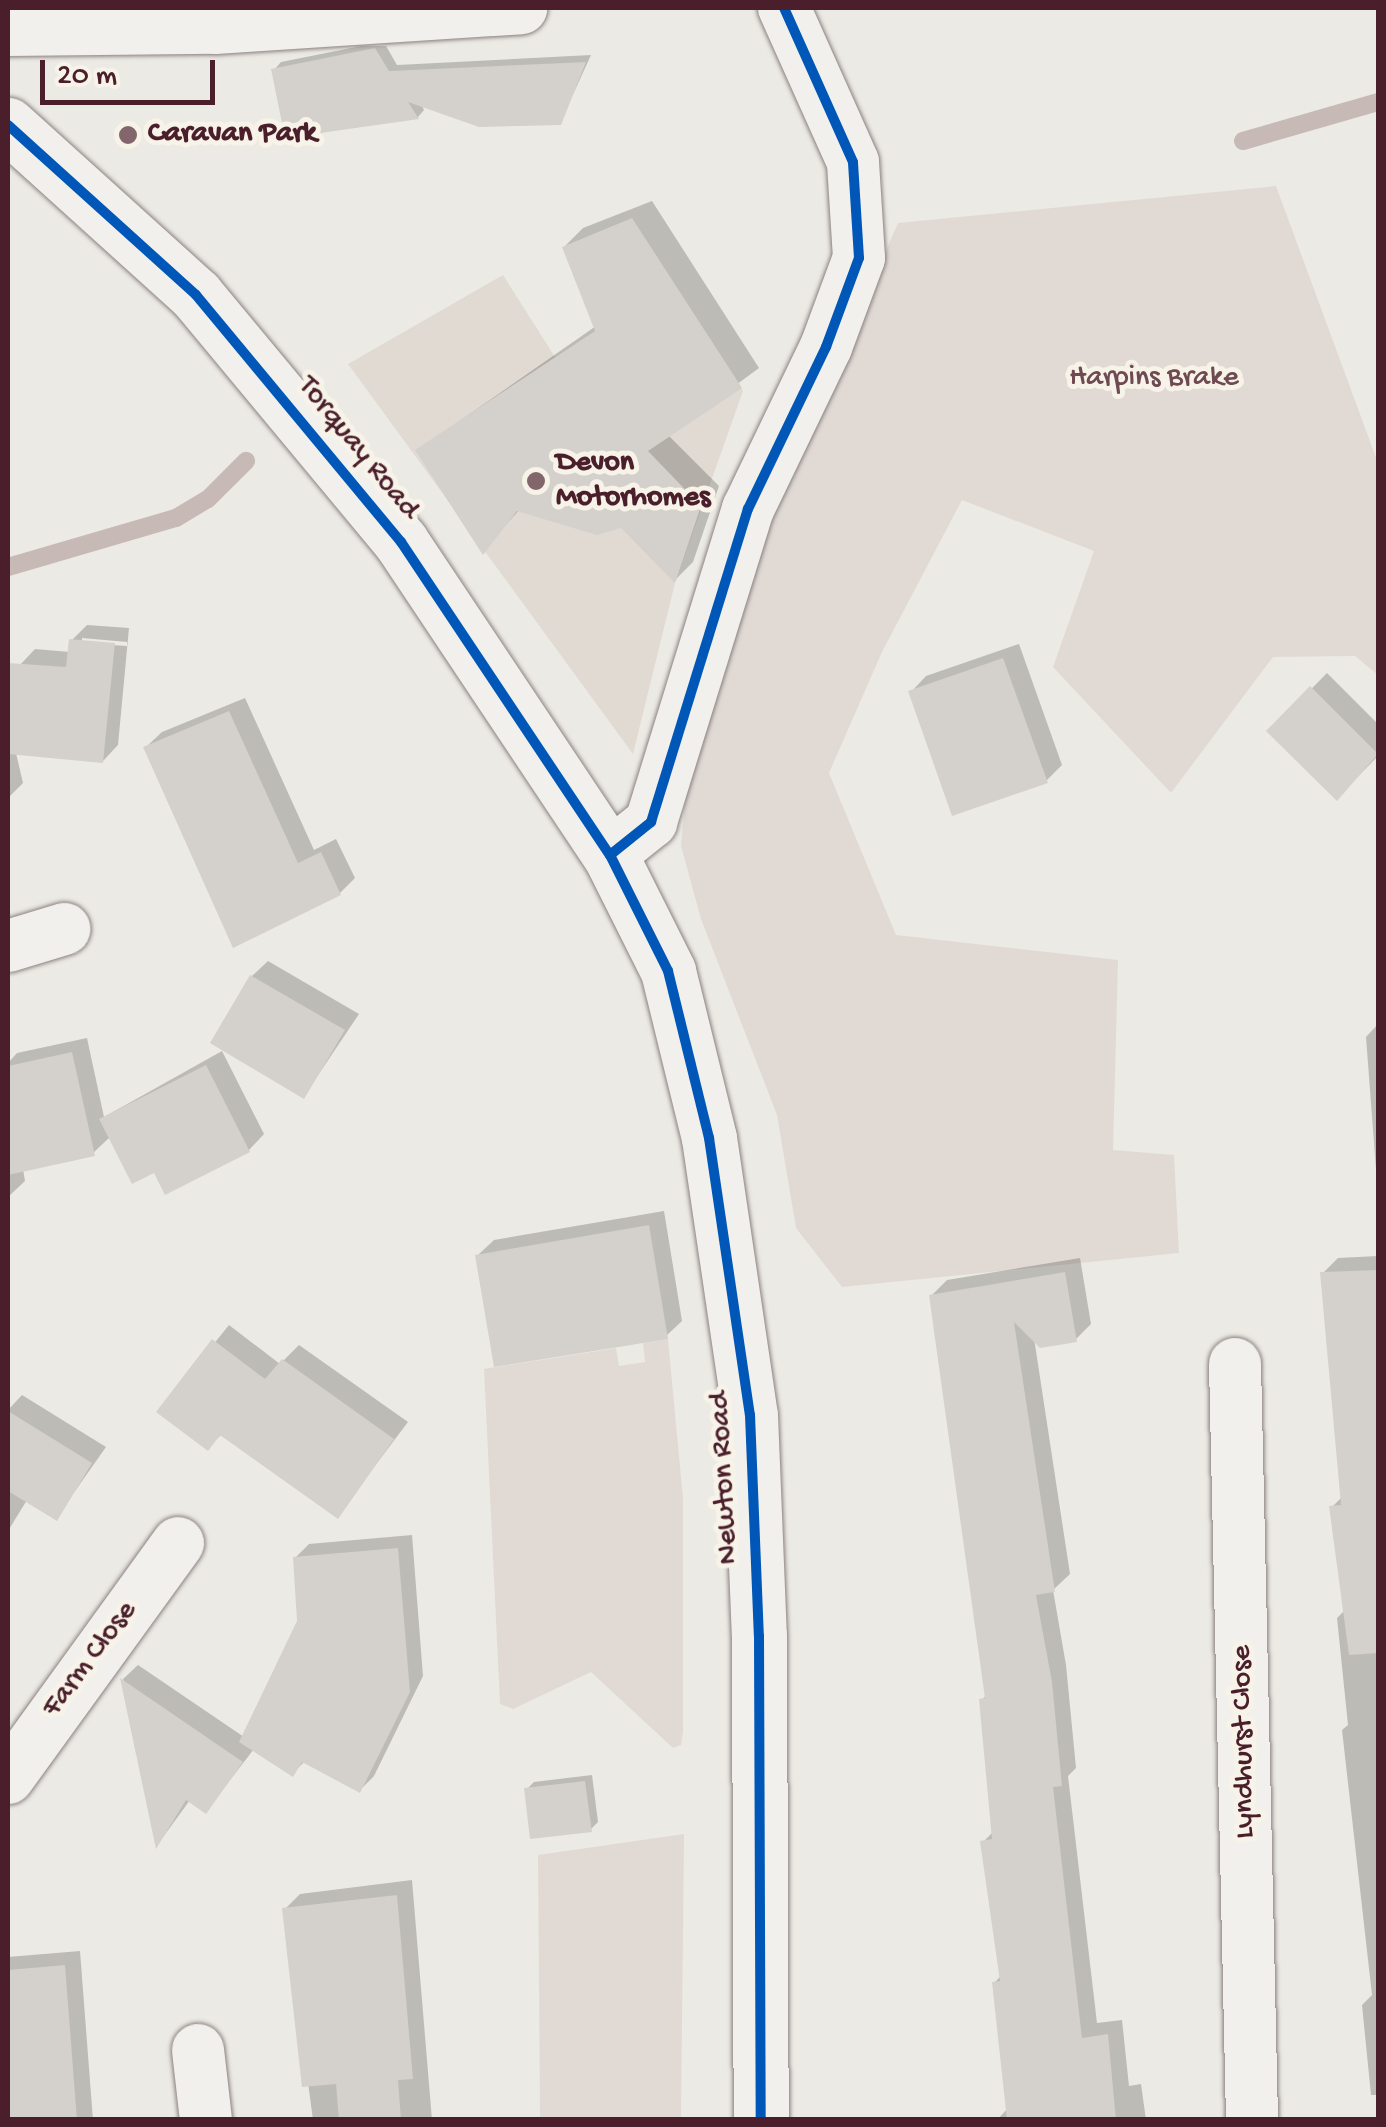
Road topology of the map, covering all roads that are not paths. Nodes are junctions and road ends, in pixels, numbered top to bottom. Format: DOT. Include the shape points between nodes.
graph roads {
  1 [pos="521,8"];
  2 [pos="784,8"];
  3 [pos="8,30"];
  4 [pos="8,125"];
  5 [pos="610,855"];
  6 [pos="64,929"];
  7 [pos="8,946"];
  8 [pos="1235,1364"];
  9 [pos="178,1543"];
  10 [pos="8,1778"];
  11 [pos="198,2050"];
  12 [pos="206,2120"];
  13 [pos="760,2120"];
  14 [pos="1252,2120"];
  1 -- 3 [label="street" via="234,28"];
  2 -- 5 [label="street" via="853,162 859,258 826,348 748,509 651,822"];
  4 -- 5 [label="street, Torquay Road" via="196,294 307,425 400,542"];
  5 -- 13 [label="street, Newton Road" via="668,971 694,1064 750,1415 759,1636"];
  6 -- 7 [label="street"];
  8 -- 14 [label="street, Lyndhurst Close"];
  9 -- 10 [label="street, Farm Close"];
  11 -- 12 [label="street"];
}
